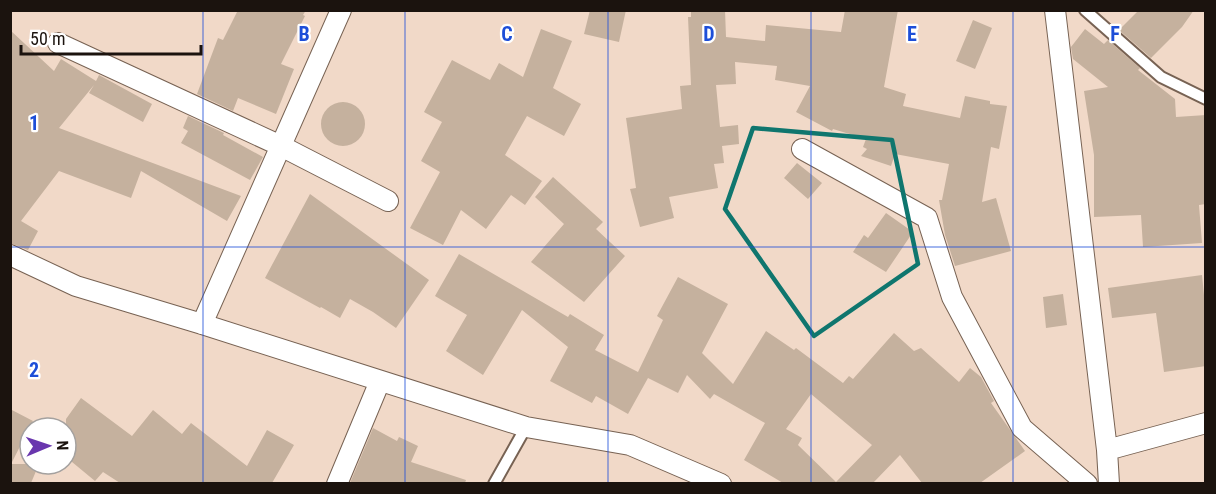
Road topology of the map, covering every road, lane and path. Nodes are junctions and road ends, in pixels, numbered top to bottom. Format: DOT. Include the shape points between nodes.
graph roads {
  1 [pos="341,10"];
  2 [pos="1055,10"];
  3 [pos="1085,10"];
  4 [pos="58,44"];
  5 [pos="1206,99"];
  6 [pos="281,146"];
  7 [pos="802,149"];
  8 [pos="388,201"];
  9 [pos="10,255"];
  10 [pos="202,324"];
  11 [pos="380,381"];
  12 [pos="1206,423"];
  13 [pos="526,427"];
  14 [pos="1107,450"];
  15 [pos="337,483"];
  16 [pos="494,483"];
  17 [pos="722,483"];
  18 [pos="1087,483"];
  19 [pos="1109,483"];
  1 -- 6 [label="street"];
  2 -- 14 [label="street"];
  3 -- 5 [label="lane" via="1161,77"];
  4 -- 6 [label="street"];
  6 -- 8 [label="street"];
  6 -- 10 [label="street"];
  7 -- 18 [label="street" via="927,218 952,297 1022,428"];
  9 -- 10 [label="street" via="76,286"];
  10 -- 11 [label="street"];
  11 -- 13 [label="street"];
  11 -- 15 [label="street"];
  12 -- 14 [label="street"];
  13 -- 16 [label="lane"];
  13 -- 17 [label="street" via="630,445"];
  14 -- 19 [label="street"];
}
